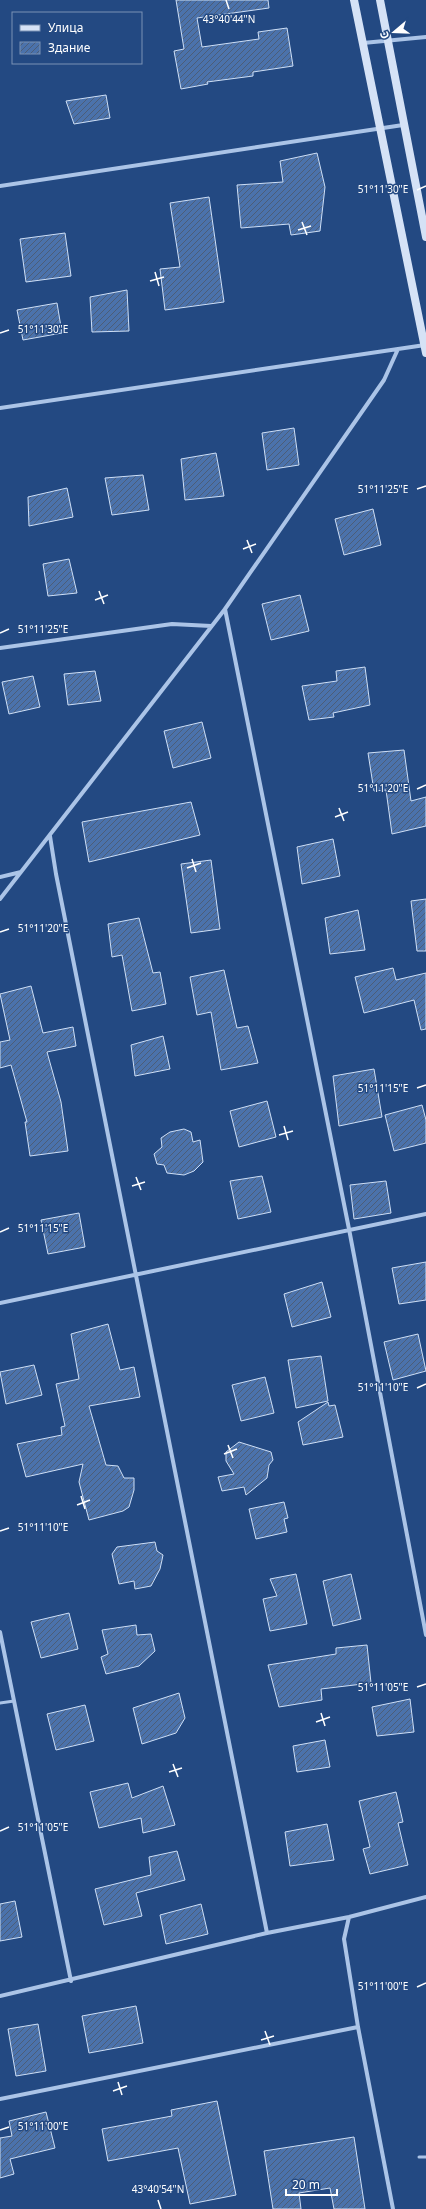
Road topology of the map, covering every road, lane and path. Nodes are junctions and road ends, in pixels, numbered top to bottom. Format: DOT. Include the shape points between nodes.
graph roads {
  1 [pos="354,0"];
  2 [pos="380,0"];
  3 [pos="426,37"];
  4 [pos="388,40"];
  5 [pos="362,43"];
  6 [pos="403,125"];
  7 [pos="379,128"];
  8 [pos="0,186"];
  9 [pos="426,236"];
  10 [pos="425,348"];
  11 [pos="398,349"];
  12 [pos="0,408"];
  13 [pos="226,609"];
  14 [pos="211,626"];
  15 [pos="0,648"];
  16 [pos="50,836"];
  17 [pos="22,872"];
  18 [pos="0,877"];
  19 [pos="0,899"];
  20 [pos="426,1214"];
  21 [pos="349,1229"];
  22 [pos="136,1275"];
  23 [pos="0,1303"];
  24 [pos="0,1632"];
  25 [pos="426,1635"];
  26 [pos="14,1700"];
  27 [pos="0,1703"];
  28 [pos="426,1897"];
  29 [pos="349,1917"];
  30 [pos="268,1933"];
  31 [pos="71,1981"];
  32 [pos="0,1996"];
  33 [pos="358,2026"];
  34 [pos="0,2099"];
  35 [pos="419,2157"];
  36 [pos="426,2157"];
  37 [pos="394,2209"];
  1 -- 5 [label="street"];
  2 -- 4 [label="street"];
  3 -- 4 [label="street"];
  4 -- 5 [label="street"];
  4 -- 6 [label="street"];
  5 -- 7 [label="street"];
  6 -- 7 [label="street"];
  6 -- 9 [label="street"];
  7 -- 8 [label="street"];
  7 -- 10 [label="street"];
  10 -- 11 [label="street"];
  11 -- 12 [label="street"];
  11 -- 13 [label="street" via="384,380"];
  13 -- 14 [label="street"];
  13 -- 21 [label="street"];
  14 -- 15 [label="street" via="172,624"];
  14 -- 16 [label="street"];
  16 -- 17 [label="street"];
  16 -- 22 [label="street"];
  17 -- 18 [label="street"];
  17 -- 19 [label="street"];
  20 -- 21 [label="street"];
  21 -- 22 [label="street"];
  21 -- 25 [label="street"];
  22 -- 23 [label="street"];
  22 -- 30 [label="street"];
  24 -- 26 [label="street"];
  26 -- 27 [label="lane"];
  26 -- 31 [label="street"];
  28 -- 29 [label="street"];
  29 -- 30 [label="street"];
  29 -- 33 [label="street" via="344,1939"];
  30 -- 31 [label="street"];
  31 -- 32 [label="street"];
  33 -- 34 [label="street"];
  33 -- 37 [label="street"];
  35 -- 36 [label="lane"];
}
